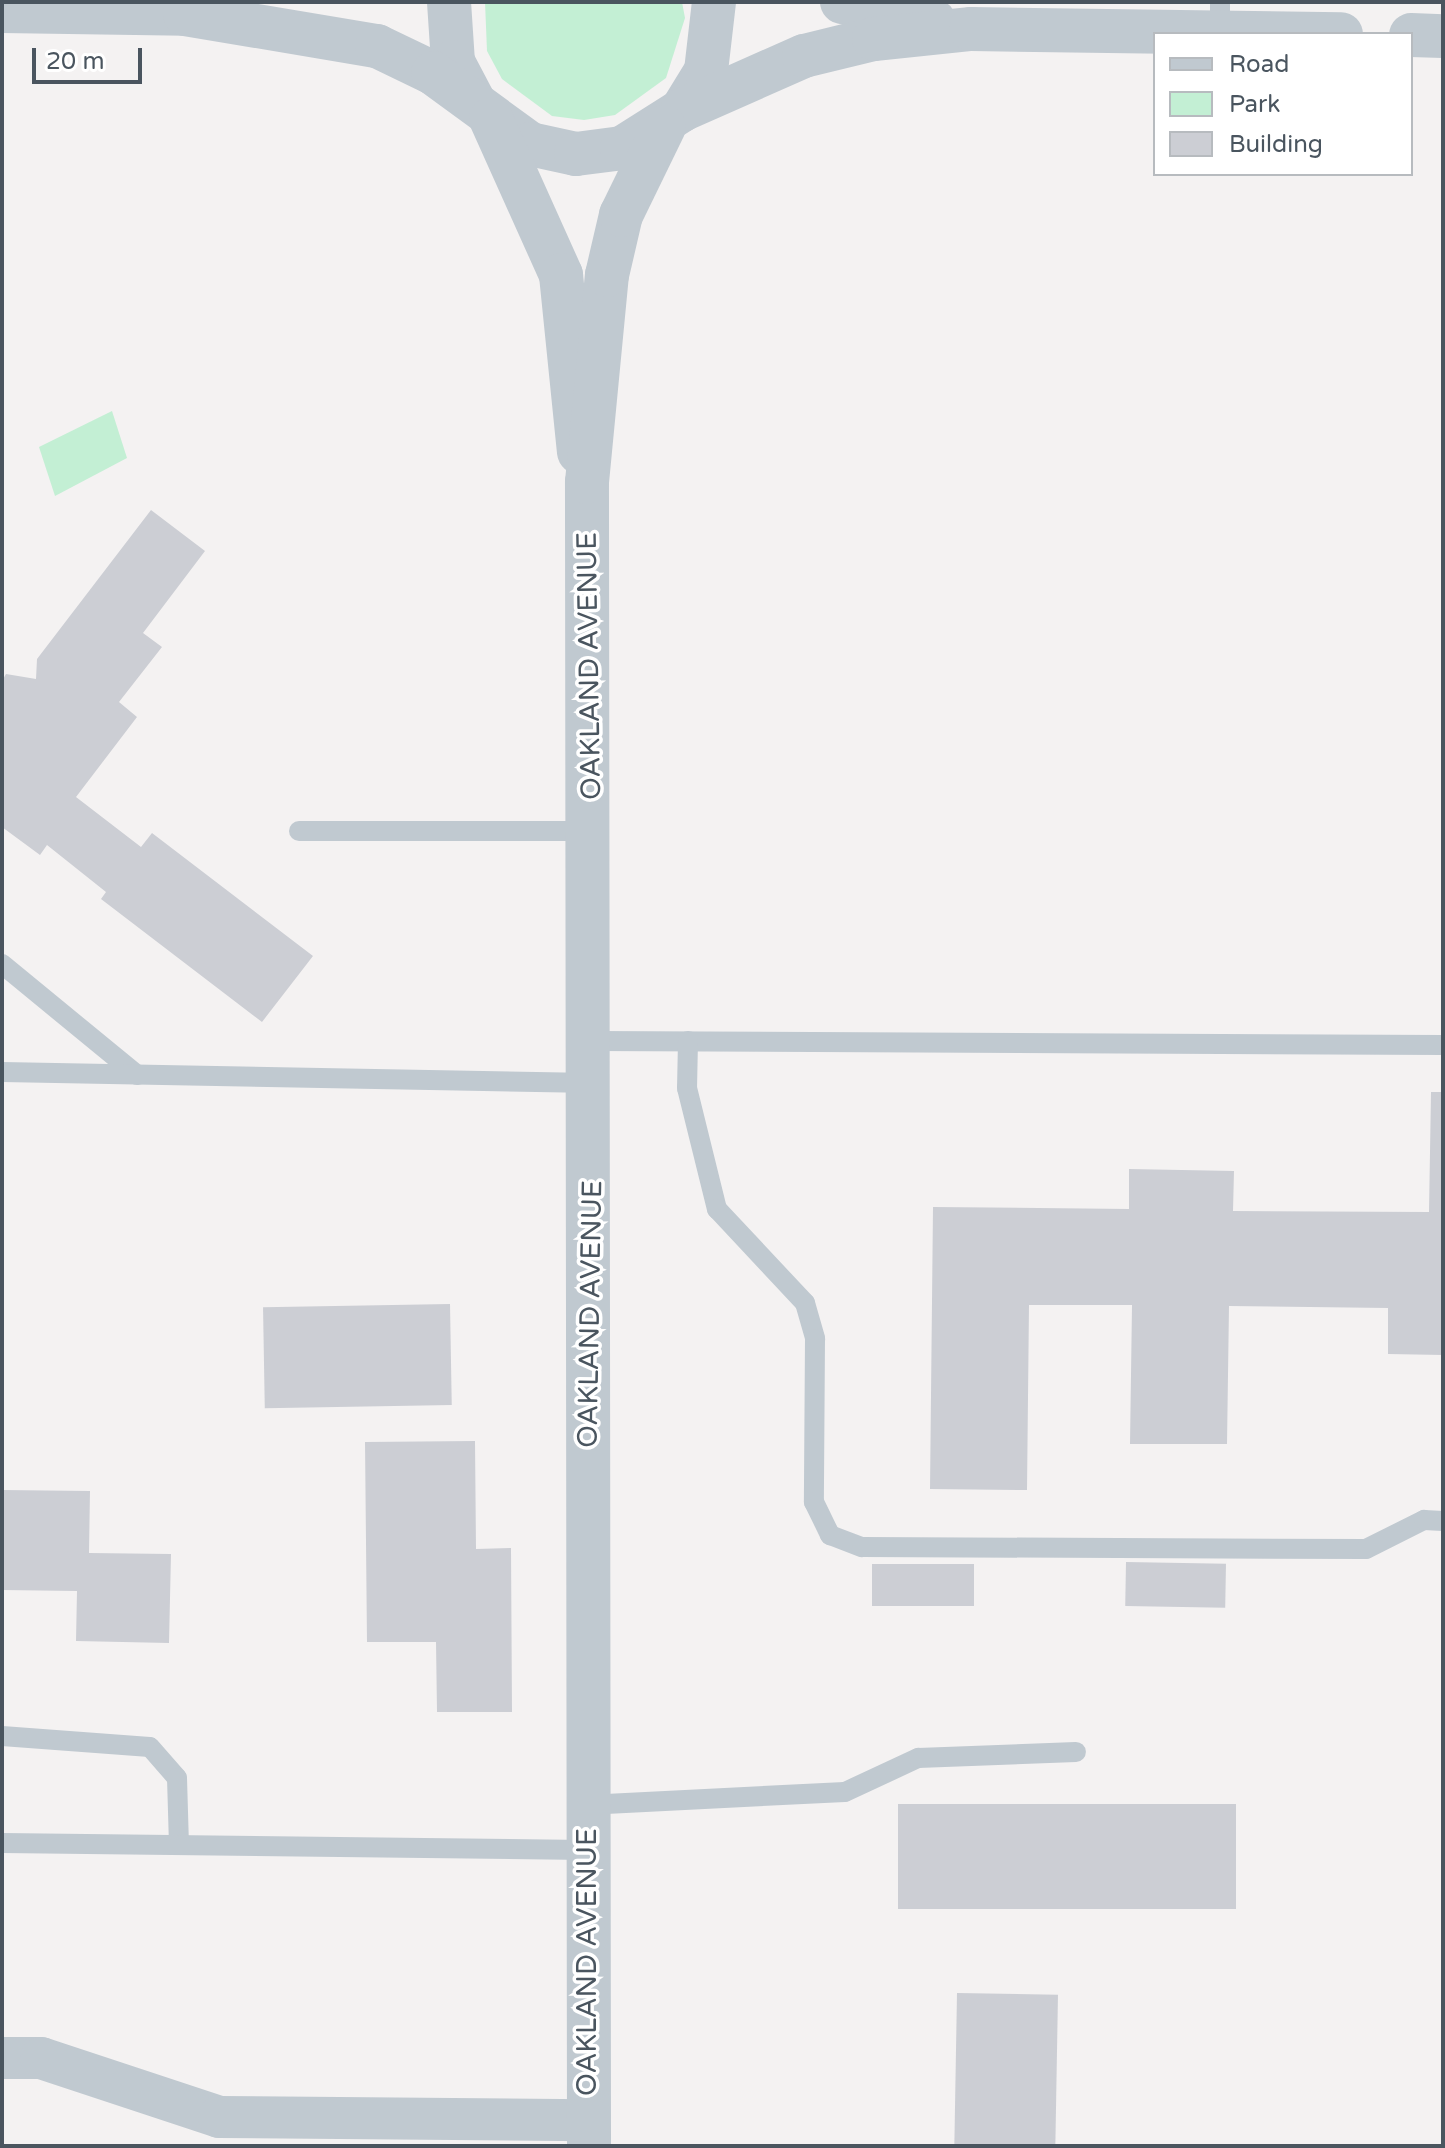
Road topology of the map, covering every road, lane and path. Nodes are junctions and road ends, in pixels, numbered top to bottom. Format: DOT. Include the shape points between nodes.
graph roads {
  1 [pos="449,2"];
  2 [pos="714,2"];
  3 [pos="842,2"];
  4 [pos="198,8"];
  5 [pos="2,11"];
  6 [pos="1220,17"];
  7 [pos="971,29"];
  8 [pos="1327,32"];
  9 [pos="1413,35"];
  10 [pos="1443,36"];
  11 [pos="482,110"];
  12 [pos="673,118"];
  13 [pos="587,482"];
  14 [pos="299,831"];
  15 [pos="591,831"];
  16 [pos="2,964"];
  17 [pos="688,1041"];
  18 [pos="1443,1045"];
  19 [pos="593,1062"];
  20 [pos="2,1072"];
  21 [pos="137,1075"];
  22 [pos="1443,1521"];
  23 [pos="2,1736"];
  24 [pos="1076,1752"];
  25 [pos="586,1805"];
  26 [pos="2,1843"];
  27 [pos="179,1845"];
  28 [pos="586,1850"];
  29 [pos="2,2058"];
  30 [pos="588,2133"];
  1 -- 11 [label="street, OAKLAND AVENUE" via="453,62"];
  2 -- 12 [label="street, OAKLAND AVENUE" via="706,71"];
  3 -- 7 [label="street"];
  4 -- 5 [label="street"];
  4 -- 11 [label="street" via="377,46"];
  6 -- 7 [label="street"];
  6 -- 8 [label="street"];
  7 -- 12 [label="street" via="874,39 804,56"];
  9 -- 10 [label="street"];
  11 -- 12 [label="street" via="530,144 576,154 622,148"];
  11 -- 13 [label="street, OAKLAND AVENUE" via="561,275 570,413"];
  12 -- 13 [label="street, OAKLAND AVENUE" via="621,215 607,275"];
  13 -- 15 [label="street, OAKLAND AVENUE"];
  14 -- 15 [label="lane"];
  15 -- 19 [label="street, OAKLAND AVENUE"];
  16 -- 21 [label="lane"];
  17 -- 18 [label="lane"];
  17 -- 19 [label="lane"];
  17 -- 22 [label="lane" via="687,1088 717,1209 805,1303 815,1339 814,1502 830,1535 862,1547 1366,1549 1424,1520"];
  19 -- 21 [label="lane"];
  19 -- 25 [label="street, OAKLAND AVENUE"];
  20 -- 21 [label="lane"];
  23 -- 27 [label="lane" via="150,1747 177,1778"];
  24 -- 25 [label="lane" via="918,1758 845,1792"];
  25 -- 28 [label="street, OAKLAND AVENUE"];
  26 -- 27 [label="lane"];
  27 -- 28 [label="lane"];
  28 -- 30 [label="street, OAKLAND AVENUE"];
  29 -- 30 [label="street" via="41,2058 219,2117"];
}
